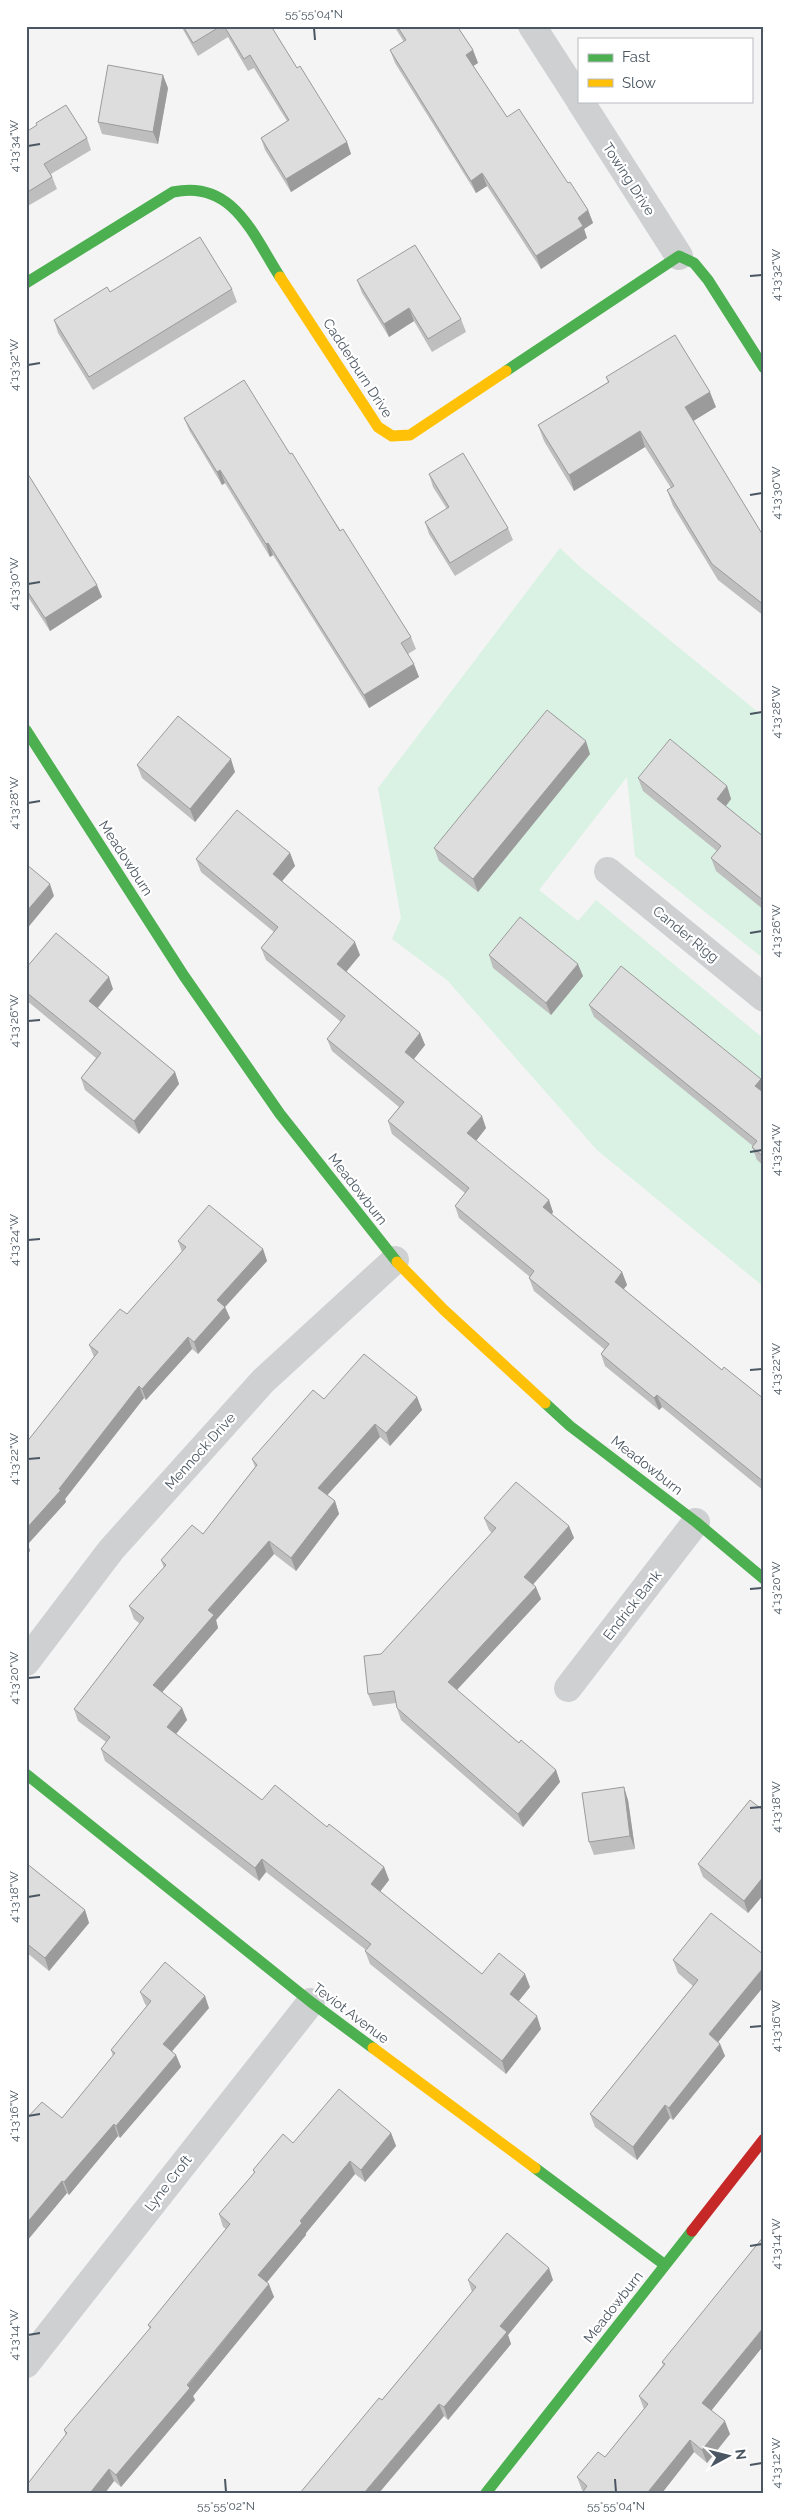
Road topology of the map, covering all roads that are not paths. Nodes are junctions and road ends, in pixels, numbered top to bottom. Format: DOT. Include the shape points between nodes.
graph roads {
  1 [pos="532,26"];
  2 [pos="578,98"];
  3 [pos="580,102"];
  4 [pos="679,256"];
  5 [pos="26,283"];
  6 [pos="764,368"];
  7 [pos="26,730"];
  8 [pos="608,871"];
  9 [pos="764,998"];
  10 [pos="395,1260"];
  11 [pos="696,1522"];
  12 [pos="764,1578"];
  13 [pos="26,1662"];
  14 [pos="568,1688"];
  15 [pos="26,1774"];
  16 [pos="311,2002"];
  17 [pos="764,2139"];
  18 [pos="665,2265"];
  19 [pos="26,2364"];
  20 [pos="486,2493"];
  1 -- 2 [label="street, Towing Drive"];
  3 -- 4 [label="street, Towing Drive"];
  4 -- 5 [label="street, Cadderburn Drive" via="410,435 400,438 378,427 236,208 216,193 188,188 173,192"];
  4 -- 6 [label="street" via="694,263 708,280"];
  7 -- 10 [label="street, Meadowburn" via="184,976 252,1074"];
  8 -- 9 [label="street, Cander Rigg"];
  10 -- 11 [label="street, Meadowburn" via="444,1310 570,1426"];
  10 -- 13 [label="street, Mennock Drive" via="257,1389 111,1550"];
  11 -- 12 [label="street, Meadowburn"];
  11 -- 14 [label="street, Endrick Bank"];
  15 -- 16 [label="street, Teviot Avenue"];
  16 -- 18 [label="street, Teviot Avenue"];
  16 -- 19 [label="street, Lyne Croft"];
  17 -- 18 [label="street, Meadowburn"];
  18 -- 20 [label="street, Meadowburn"];
}
